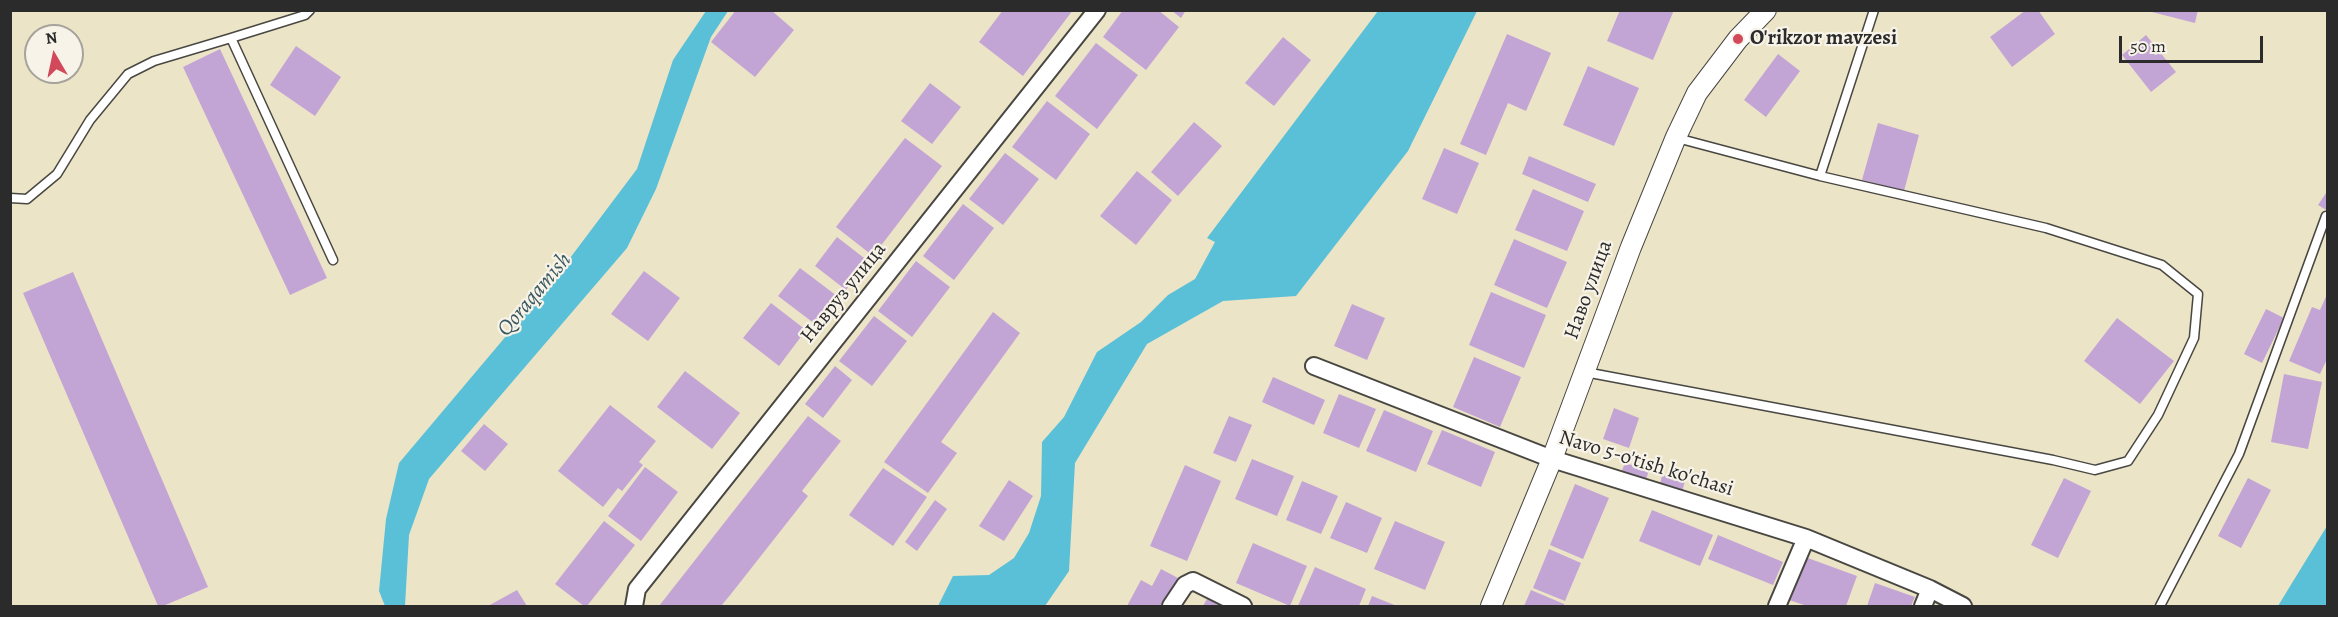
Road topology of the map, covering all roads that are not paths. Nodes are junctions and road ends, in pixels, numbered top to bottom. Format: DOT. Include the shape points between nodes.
graph roads {
  1 [pos="310,10"];
  2 [pos="1097,10"];
  3 [pos="1766,10"];
  4 [pos="1874,10"];
  5 [pos="231,38"];
  6 [pos="1676,137"];
  7 [pos="1820,176"];
  8 [pos="10,198"];
  9 [pos="2326,216"];
  10 [pos="333,260"];
  11 [pos="1314,366"];
  12 [pos="1584,372"];
  13 [pos="1552,459"];
  14 [pos="1806,538"];
  15 [pos="1930,589"];
  16 [pos="634,606"];
  17 [pos="1172,606"];
  18 [pos="1243,606"];
  19 [pos="1491,606"];
  20 [pos="1777,606"];
  21 [pos="1923,606"];
  22 [pos="1963,606"];
  23 [pos="2160,606"];
  1 -- 5 [label="lane" via="305,15"];
  2 -- 16 [label="street, Навруз улица" via="637,589"];
  3 -- 6 [label="street, Наво улица" via="1697,93"];
  4 -- 7 [label="lane"];
  5 -- 8 [label="lane" via="154,61 128,74 90,120 57,174 27,198"];
  5 -- 10 [label="lane"];
  6 -- 7 [label="lane"];
  6 -- 12 [label="street, Наво улица"];
  7 -- 12 [label="lane" via="2046,228 2162,265 2198,294 2194,338 2158,414 2128,461 2095,470"];
  9 -- 23 [label="lane" via="2239,454"];
  11 -- 13 [label="street, Navo 5-o'tish ko'chasi"];
  12 -- 13 [label="street, Наво улица"];
  13 -- 14 [label="street, Navo 5-o'tish ko'chasi"];
  13 -- 19 [label="street, Наво улица"];
  14 -- 15 [label="street, Navo 5-o'tish ko'chasi"];
  14 -- 20 [label="street"];
  15 -- 21 [label="street"];
  15 -- 22 [label="street, Navo 5-o'tish ko'chasi"];
  17 -- 18 [label="street" via="1185,585 1193,581"];
}
